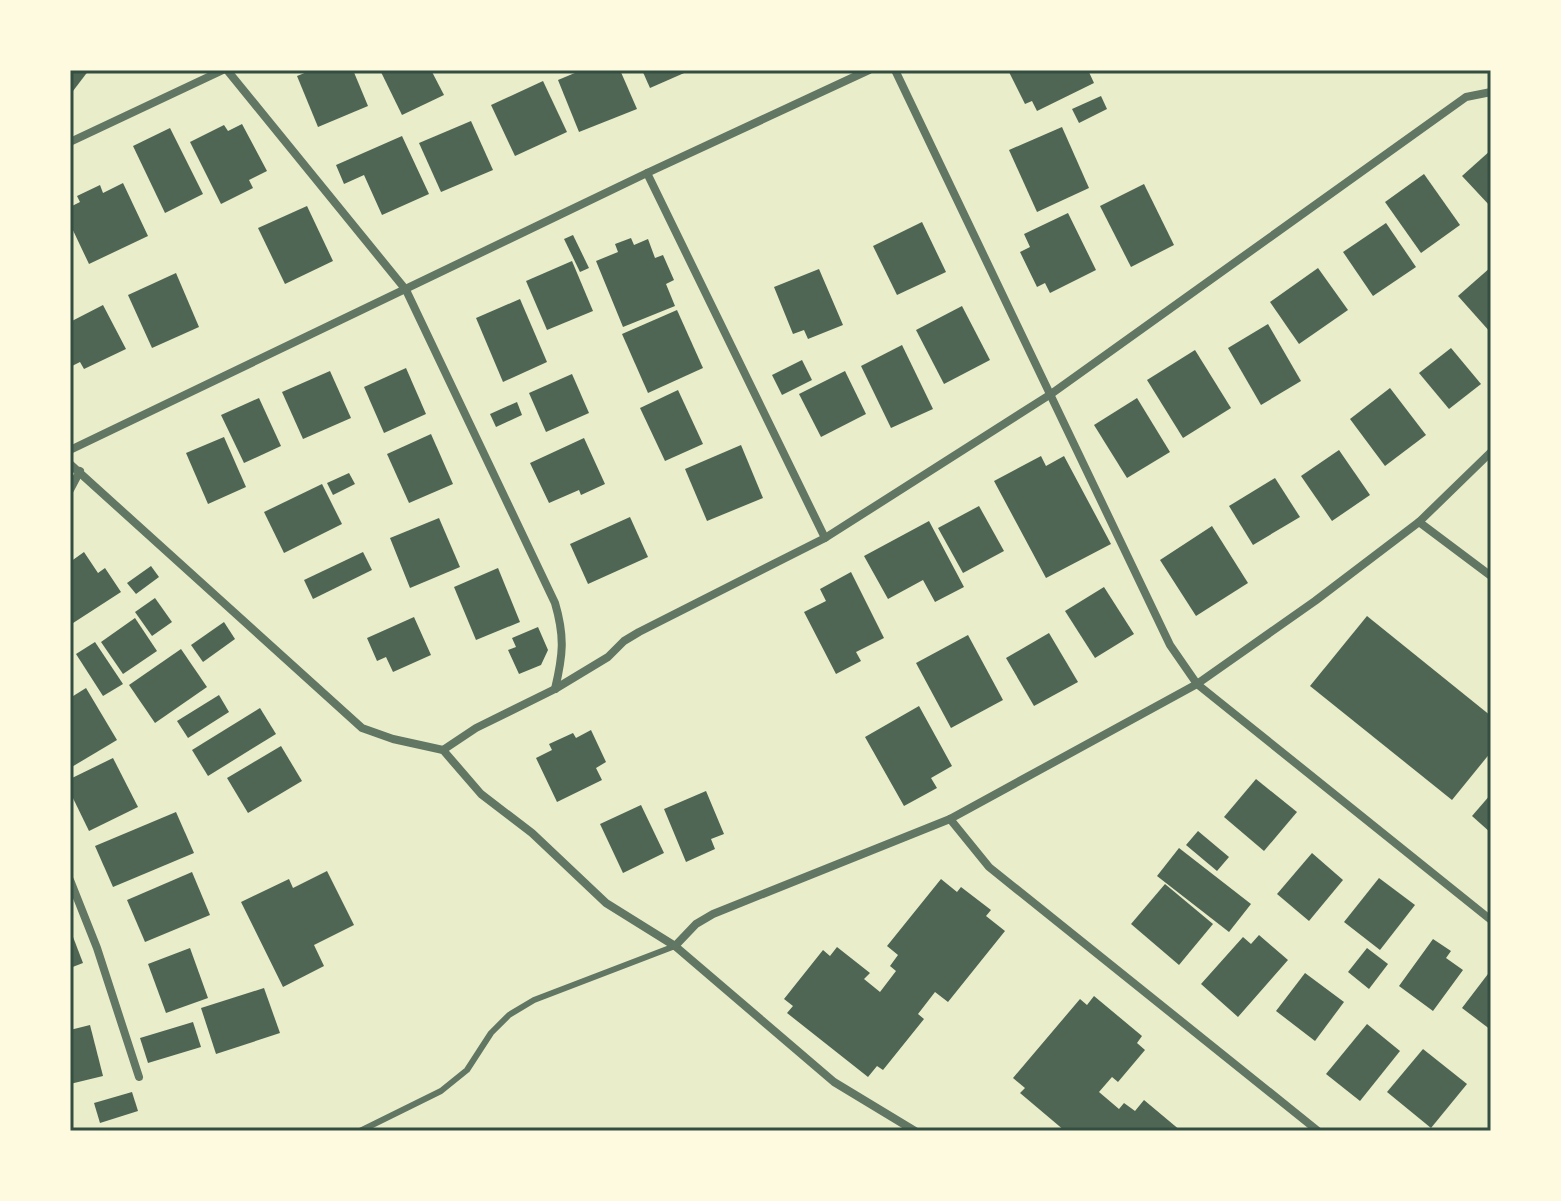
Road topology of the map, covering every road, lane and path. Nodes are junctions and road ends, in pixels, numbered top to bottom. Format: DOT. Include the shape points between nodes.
graph roads {
  1 [pos="225,70"];
  2 [pos="869,70"];
  3 [pos="895,70"];
  4 [pos="1491,92"];
  5 [pos="70,142"];
  6 [pos="647,173"];
  7 [pos="406,290"];
  8 [pos="1051,394"];
  9 [pos="70,450"];
  10 [pos="1491,452"];
  11 [pos="70,464"];
  12 [pos="80,471"];
  13 [pos="70,490"];
  14 [pos="1419,522"];
  15 [pos="825,538"];
  16 [pos="1491,576"];
  17 [pos="1197,684"];
  18 [pos="555,689"];
  19 [pos="443,750"];
  20 [pos="950,819"];
  21 [pos="70,880"];
  22 [pos="1491,920"];
  23 [pos="675,946"];
  24 [pos="139,1077"];
  25 [pos="360,1131"];
  26 [pos="915,1131"];
  27 [pos="1318,1131"];
  1 -- 5 [label="street"];
  1 -- 7 [label="street"];
  2 -- 6 [label="street"];
  3 -- 8 [label="street"];
  4 -- 8 [label="street" via="1466,97"];
  6 -- 7 [label="street"];
  6 -- 15 [label="street"];
  7 -- 9 [label="street"];
  7 -- 18 [label="street" via="555,603 564,647"];
  8 -- 15 [label="street"];
  8 -- 17 [label="street" via="1170,645"];
  10 -- 14 [label="street"];
  11 -- 12 [label="street"];
  12 -- 13 [label="street"];
  12 -- 19 [label="street" via="362,728"];
  14 -- 16 [label="street"];
  14 -- 17 [label="street"];
  15 -- 18 [label="street" via="639,632"];
  17 -- 20 [label="street"];
  17 -- 22 [label="street"];
  18 -- 19 [label="street"];
  19 -- 23 [label="street" via="481,794 532,833 606,903"];
  20 -- 23 [label="street" via="713,914"];
  20 -- 27 [label="street" via="989,867"];
  21 -- 24 [label="street"];
  23 -- 25 [label="lane" via="534,1000 509,1015 467,1070 441,1091"];
  23 -- 26 [label="street" via="834,1082"];
}
